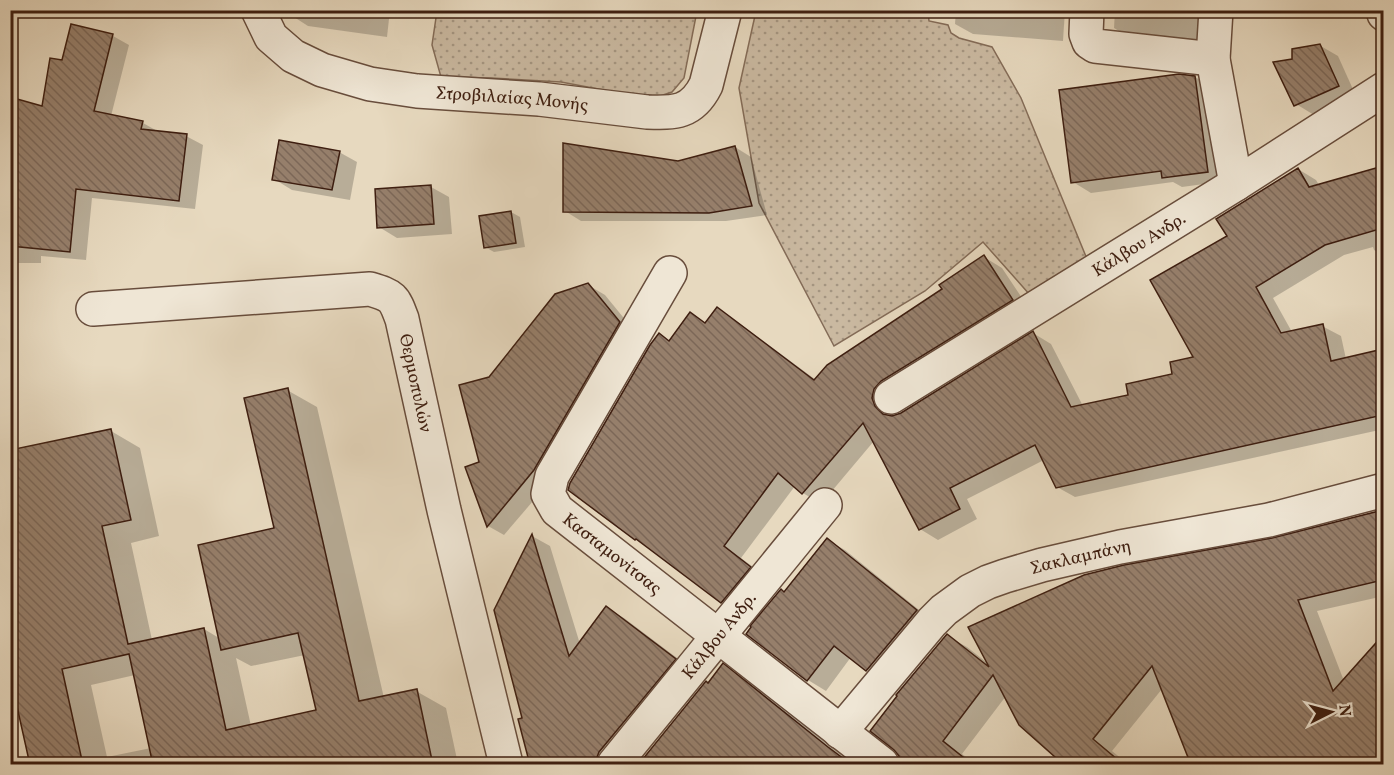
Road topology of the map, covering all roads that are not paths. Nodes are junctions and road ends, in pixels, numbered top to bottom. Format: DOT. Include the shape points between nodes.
graph roads {
  1 [pos="258,10"];
  2 [pos="725,10"];
  3 [pos="1088,10"];
  4 [pos="1216,10"];
  5 [pos="1213,59"];
  6 [pos="1383,89"];
  7 [pos="1236,184"];
  8 [pos="670,273"];
  9 [pos="93,309"];
  10 [pos="891,397"];
  11 [pos="1383,490"];
  12 [pos="825,505"];
  13 [pos="718,636"];
  14 [pos="840,732"];
  15 [pos="506,765"];
  16 [pos="614,765"];
  17 [pos="882,765"];
  1 -- 2 [label="street, Στροβιλαίας Μονής" via="271,37 293,56 322,70 370,84 417,92 539,99 663,113 688,107 701,96"];
  3 -- 5 [label="street" via="1086,34 1095,46"];
  4 -- 5 [label="street"];
  5 -- 7 [label="street"];
  6 -- 7 [label="street, Κάλβου Ανδρ."];
  7 -- 10 [label="street, Κάλβου Ανδρ."];
  8 -- 13 [label="street, Κασταμονίτσας" via="552,476 548,494 557,510"];
  9 -- 15 [label="street, Θερμοπυλών" via="370,289 395,300"];
  11 -- 14 [label="street, Σακλαμπάνη" via="1269,520 1064,560 988,582 970,591 932,622"];
  12 -- 13 [label="street, Κάλβου Ανδρ."];
  13 -- 14 [label="street, Κασταμονίτσας"];
  13 -- 16 [label="street, Κάλβου Ανδρ."];
  14 -- 17 [label="street, Κασταμονίτσας"];
}
